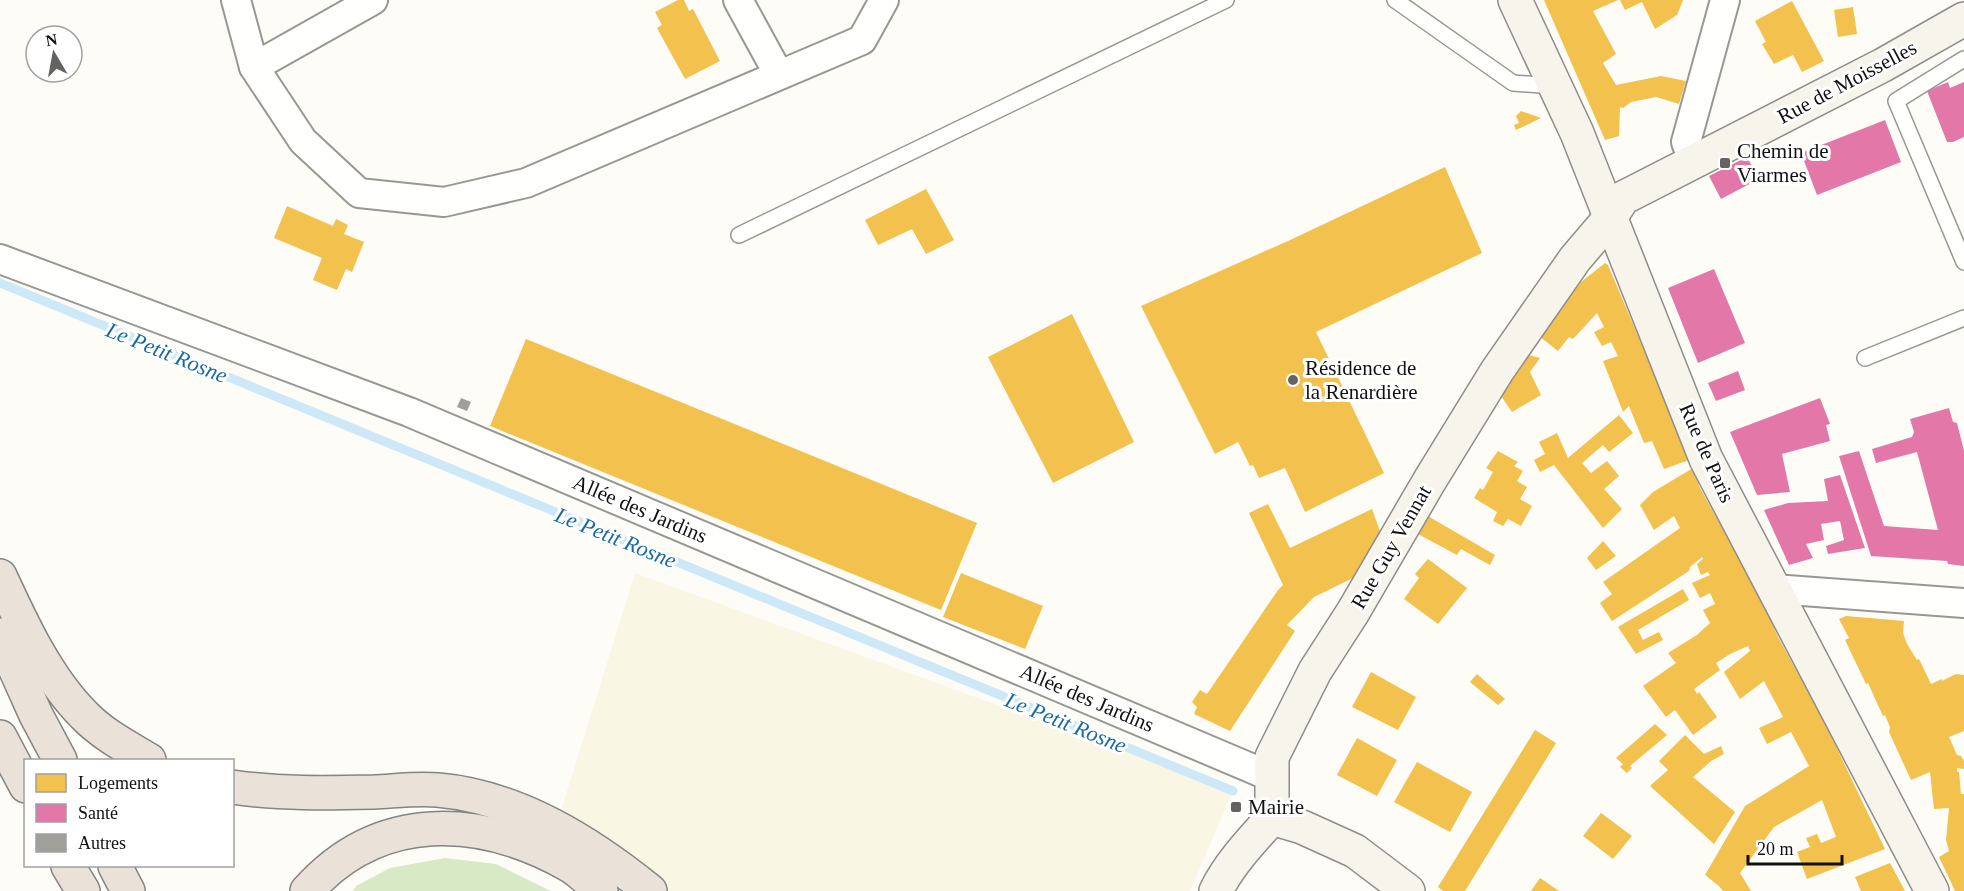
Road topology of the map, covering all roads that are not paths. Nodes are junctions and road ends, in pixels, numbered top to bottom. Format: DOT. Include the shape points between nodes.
graph roads {
  1 [pos="236,0"];
  2 [pos="373,0"];
  3 [pos="738,0"];
  4 [pos="884,0"];
  5 [pos="1226,0"];
  6 [pos="1395,0"];
  7 [pos="1515,0"];
  8 [pos="1725,0"];
  9 [pos="1964,19"];
  10 [pos="1964,59"];
  11 [pos="254,67"];
  12 [pos="779,75"];
  13 [pos="1554,86"];
  14 [pos="1693,161"];
  15 [pos="1615,232"];
  16 [pos="739,235"];
  17 [pos="0,259"];
  18 [pos="1964,262"];
  19 [pos="1964,318"];
  20 [pos="1865,358"];
  21 [pos="0,576"];
  22 [pos="1774,589"];
  23 [pos="1964,603"];
  24 [pos="0,634"];
  25 [pos="0,737"];
  26 [pos="59,759"];
  27 [pos="147,759"];
  28 [pos="1272,777"];
  29 [pos="24,782"];
  30 [pos="234,787"];
  31 [pos="1272,818"];
  32 [pos="69,867"];
  33 [pos="116,867"];
  34 [pos="83,891"];
  35 [pos="128,891"];
  36 [pos="307,891"];
  37 [pos="601,891"];
  38 [pos="650,891"];
  39 [pos="1216,891"];
  40 [pos="1408,891"];
  41 [pos="1932,891"];
  1 -- 11 [label="street"];
  2 -- 11 [label="street"];
  3 -- 12 [label="street"];
  4 -- 12 [label="street" via="862,40"];
  5 -- 16 [label="lane"];
  6 -- 13 [label="lane" via="1513,83"];
  7 -- 13 [label="street, Rue de Paris"];
  8 -- 14 [label="street" via="1686,142"];
  9 -- 14 [label="street, Rue de Moisselles" via="1883,65"];
  10 -- 18 [label="lane" via="1896,101"];
  11 -- 12 [label="street" via="303,141 359,193 444,202 526,183"];
  13 -- 15 [label="street, Rue de Paris" via="1577,133"];
  14 -- 15 [label="street, Rue de Moisselles" via="1623,198"];
  15 -- 22 [label="street, Rue de Paris" via="1706,459"];
  15 -- 28 [label="street, Rue Guy Vennat" via="1575,259 1497,371 1315,671 1272,757"];
  17 -- 28 [label="street, Allée des Jardins" via="409,412"];
  19 -- 20 [label="lane"];
  21 -- 27 [label="highway" via="43,659 84,716"];
  22 -- 23 [label="street"];
  22 -- 41 [label="street, Rue de Paris"];
  24 -- 26 [label="highway"];
  25 -- 29 [label="highway"];
  28 -- 31 [label="street, Rue Guy Vennat"];
  30 -- 38 [label="highway" via="336,793 438,790 497,801 579,838"];
  31 -- 39 [label="street"];
  31 -- 40 [label="street" via="1355,851"];
  32 -- 34 [label="highway"];
  33 -- 35 [label="highway"];
  36 -- 37 [label="highway" via="340,860 384,837 431,829 467,829 514,840 571,866"];
}
